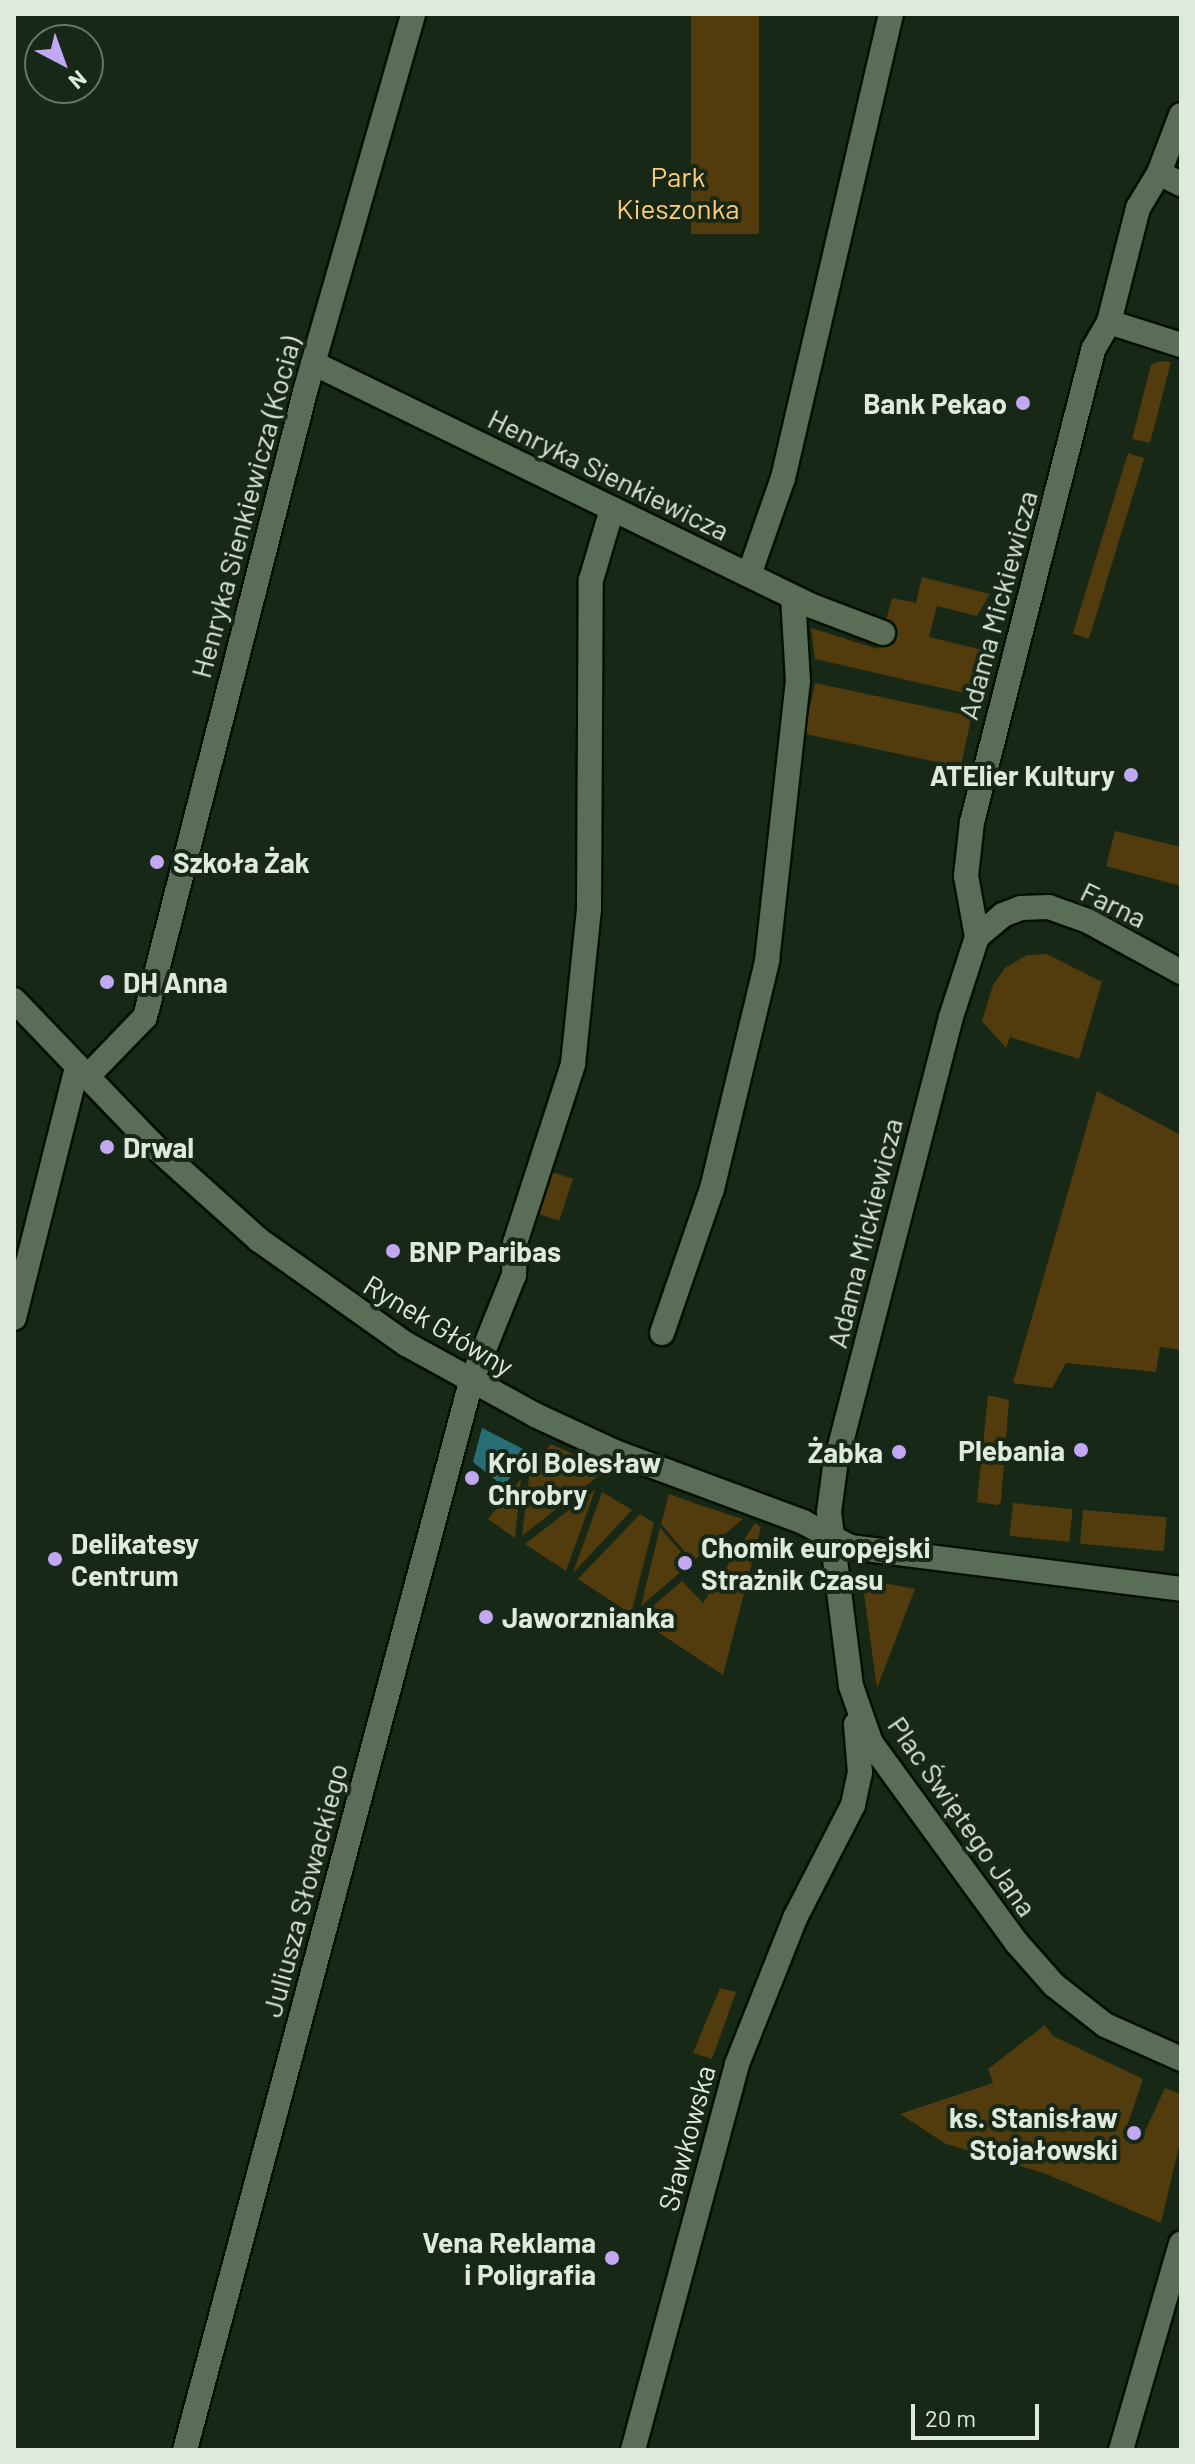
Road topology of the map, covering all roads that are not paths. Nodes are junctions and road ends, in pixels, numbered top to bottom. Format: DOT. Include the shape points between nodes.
graph roads {
  1 [pos="413,14"];
  2 [pos="891,14"];
  3 [pos="1181,115"];
  4 [pos="1159,173"];
  5 [pos="1181,184"];
  6 [pos="1109,322"];
  7 [pos="1181,345"];
  8 [pos="313,363"];
  9 [pos="612,509"];
  10 [pos="749,575"];
  11 [pos="793,597"];
  12 [pos="883,633"];
  13 [pos="977,937"];
  14 [pos="1181,972"];
  15 [pos="14,1000"];
  16 [pos="82,1072"];
  17 [pos="14,1318"];
  18 [pos="662,1333"];
  19 [pos="471,1382"];
  20 [pos="832,1540"];
  21 [pos="1181,1589"];
  22 [pos="851,1686"];
  23 [pos="1181,2059"];
  24 [pos="1181,2244"];
  25 [pos="185,2450"];
  26 [pos="633,2450"];
  27 [pos="1121,2450"];
  1 -- 8 [label="street, Henryka Sienkiewicza (Kocia)"];
  2 -- 10 [label="street" via="783,478"];
  3 -- 4 [label="street, Adama Mickiewicza"];
  4 -- 5 [label="street"];
  4 -- 6 [label="street, Adama Mickiewicza" via="1138,208"];
  6 -- 7 [label="street"];
  6 -- 13 [label="street, Adama Mickiewicza" via="1094,348 970,834 966,876"];
  8 -- 9 [label="street, Henryka Sienkiewicza"];
  8 -- 16 [label="street, Henryka Sienkiewicza (Kocia)" via="145,1017"];
  9 -- 10 [label="street, Henryka Sienkiewicza"];
  9 -- 19 [label="street, Juliusza Słowackiego" via="591,580 590,852 579,1032 562,1104 515,1243 514,1275"];
  10 -- 11 [label="street, Henryka Sienkiewicza"];
  11 -- 12 [label="street, Henryka Sienkiewicza"];
  11 -- 18 [label="street" via="799,646 767,961 712,1189"];
  13 -- 14 [label="street, Farna" via="1003,915 1049,907 1088,921"];
  13 -- 20 [label="street, Adama Mickiewicza" via="951,1017 835,1467"];
  15 -- 16 [label="street, Rynek Główny"];
  16 -- 17 [label="street"];
  16 -- 19 [label="street, Rynek Główny" via="174,1166 259,1240 349,1307"];
  19 -- 20 [label="street, Rynek Główny" via="605,1448 803,1522"];
  19 -- 25 [label="street, Juliusza Słowackiego"];
  20 -- 21 [label="street" via="1014,1571"];
  20 -- 22 [label="street, Plac Świętego Jana"];
  22 -- 23 [label="street, Plac Świętego Jana" via="871,1743 1035,1964 1075,2005 1105,2025"];
  22 -- 26 [label="street, Sławkowska" via="860,1773 853,1805 795,1918 737,2064"];
  24 -- 27 [label="street"];
}
